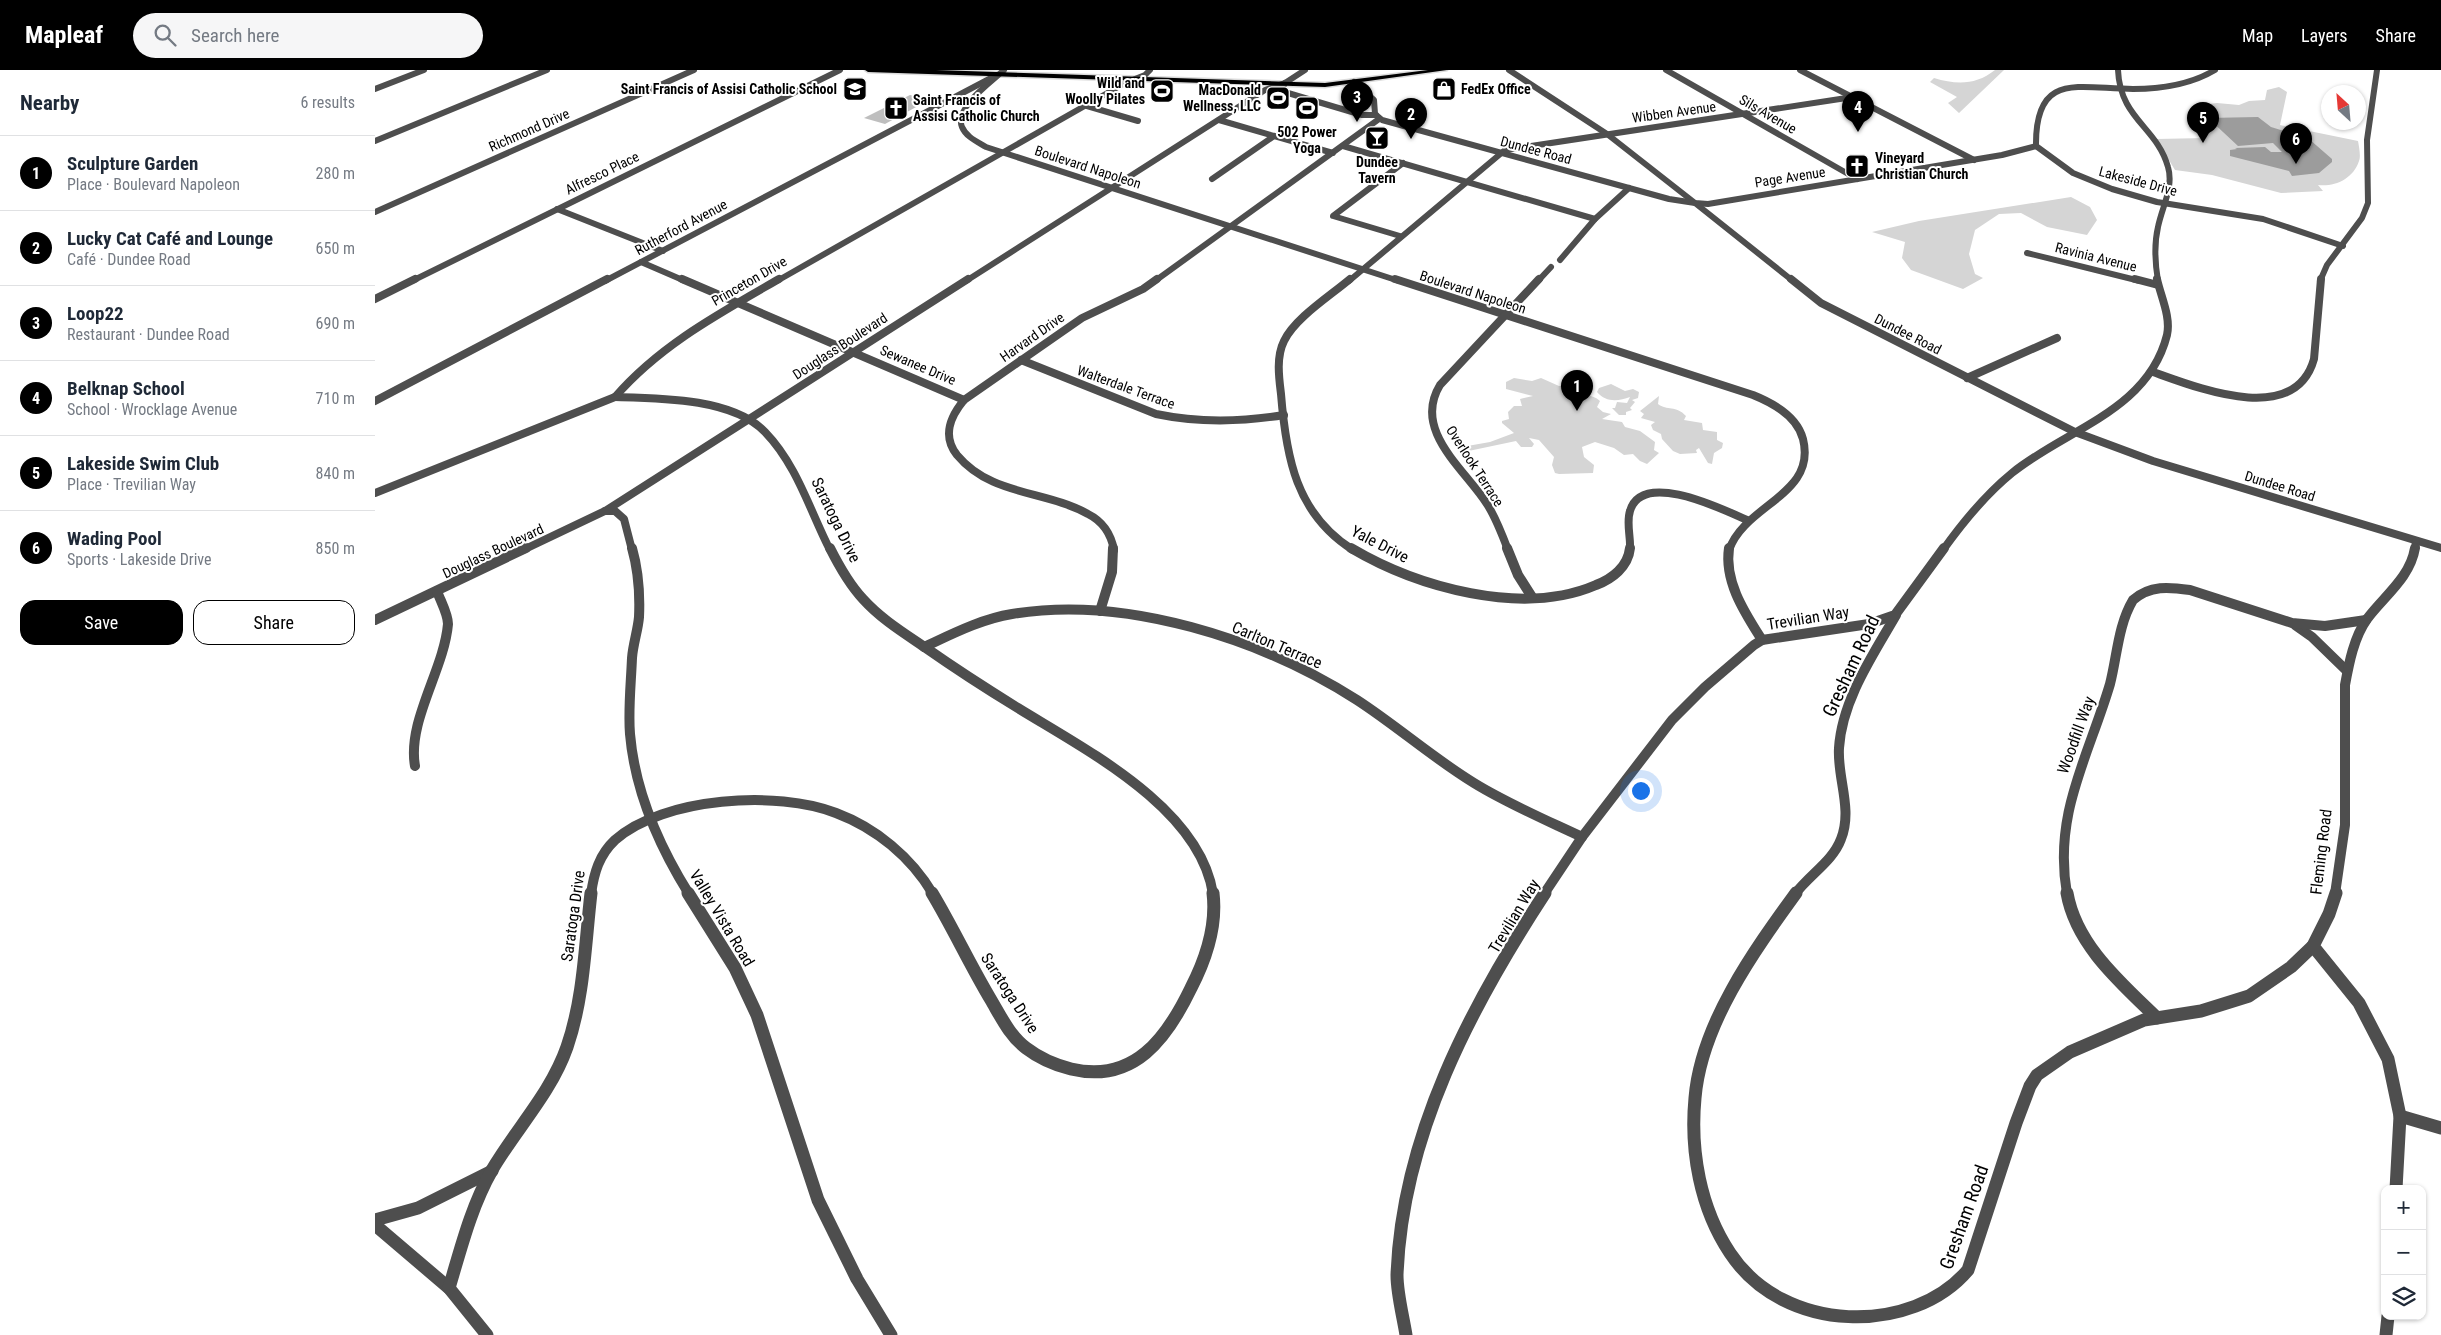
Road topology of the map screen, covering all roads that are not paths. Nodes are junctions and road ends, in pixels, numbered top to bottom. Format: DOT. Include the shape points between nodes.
graph roads {
  1 [pos="424,70"];
  2 [pos="547,70"];
  3 [pos="694,70"];
  4 [pos="840,70"];
  5 [pos="868,70"];
  6 [pos="1150,70"];
  7 [pos="1305,70"];
  8 [pos="1444,70"];
  9 [pos="1509,70"];
  10 [pos="1666,70"];
  11 [pos="1800,70"];
  12 [pos="2118,70"];
  13 [pos="2215,70"];
  14 [pos="2377,70"];
  15 [pos="940,72"];
  16 [pos="1001,73"];
  17 [pos="1135,79"];
  18 [pos="1354,82"];
  19 [pos="1285,83"];
  20 [pos="2118,88"];
  21 [pos="375,89"];
  22 [pos="1853,98"];
  23 [pos="1087,106"];
  24 [pos="1744,114"];
  25 [pos="1379,118"];
  26 [pos="1219,120"];
  27 [pos="1138,121"];
  28 [pos="1607,134"];
  29 [pos="1274,136"];
  30 [pos="375,141"];
  31 [pos="1343,146"];
  32 [pos="2036,146"];
  33 [pos="1003,153"];
  34 [pos="1333,153"];
  35 [pos="1499,153"];
  36 [pos="1974,160"];
  37 [pos="1403,163"];
  38 [pos="1212,178"];
  39 [pos="1857,179"];
  40 [pos="1466,181"];
  41 [pos="1111,188"];
  42 [pos="1629,188"];
  43 [pos="1695,203"];
  44 [pos="2165,203"];
  45 [pos="557,209"];
  46 [pos="375,212"];
  47 [pos="1595,219"];
  48 [pos="1232,226"];
  49 [pos="1399,236"];
  50 [pos="2343,246"];
  51 [pos="663,251"];
  52 [pos="2027,253"];
  53 [pos="1560,260"];
  54 [pos="641,262"];
  55 [pos="1551,267"];
  56 [pos="1361,269"];
  57 [pos="2158,285"];
  58 [pos="375,299"];
  59 [pos="737,302"];
  60 [pos="1507,316"];
  61 [pos="2057,338"];
  62 [pos="855,351"];
  63 [pos="1021,360"];
  64 [pos="2153,372"];
  65 [pos="1967,378"];
  66 [pos="615,397"];
  67 [pos="964,400"];
  68 [pos="375,402"];
  69 [pos="1284,415"];
  70 [pos="748,421"];
  71 [pos="2075,432"];
  72 [pos="375,493"];
  73 [pos="605,511"];
  74 [pos="1747,520"];
  75 [pos="2416,541"];
  76 [pos="2441,548"];
  77 [pos="437,591"];
  78 [pos="1532,597"];
  79 [pos="1100,611"];
  80 [pos="1896,615"];
  81 [pos="375,620"];
  82 [pos="2366,620"];
  83 [pos="2292,623"];
  84 [pos="1762,640"];
  85 [pos="924,647"];
  86 [pos="2347,671"];
  87 [pos="415,766"];
  88 [pos="650,822"];
  89 [pos="1582,837"];
  90 [pos="2313,946"];
  91 [pos="2157,1018"];
  92 [pos="2401,1116"];
  93 [pos="2441,1128"];
  94 [pos="491,1171"];
  95 [pos="2396,1185"];
  96 [pos="375,1220"];
  97 [pos="375,1225"];
  98 [pos="449,1288"];
  99 [pos="1931,1313"];
  100 [pos="2387,1320"];
  101 [pos="1844,1329"];
  102 [pos="487,1335"];
  103 [pos="891,1335"];
  104 [pos="1406,1335"];
  105 [pos="2386,1335"];
  1 -- 21 [label="street"];
  2 -- 30 [label="street"];
  3 -- 46 [label="street, Richmond Drive"];
  4 -- 45 [label="street, Alfresco Place"];
  5 -- 15 [label="main road"];
  6 -- 17 [label="street, Princeton Drive"];
  7 -- 19 [label="street, Douglass Boulevard"];
  8 -- 18 [label="main road"];
  9 -- 28 [label="street"];
  10 -- 24 [label="street, Sils Avenue"];
  11 -- 22 [label="street"];
  12 -- 20 [label="street"];
  13 -- 20 [label="street" via="2197,81 2184,84 2134,90"];
  14 -- 50 [label="street" via="2367,140 2368,203"];
  15 -- 16 [label="main road"];
  16 -- 17 [label="main road"];
  16 -- 33 [label="street, Boulevard Napoleon" via="967,104 960,121 965,133 973,140"];
  16 -- 51 [label="street, Rutherford Avenue"];
  17 -- 19 [label="main road"];
  17 -- 23 [label="street, Princeton Drive"];
  18 -- 19 [label="main road" via="1325,85"];
  18 -- 25 [label="street" via="1374,100"];
  19 -- 25 [label="street, Dundee Road" via="1282,89 1288,94"];
  19 -- 26 [label="street, Douglass Boulevard" via="1265,90"];
  20 -- 32 [label="street" via="2075,87 2052,95 2038,114"];
  20 -- 44 [label="street" via="2125,104 2168,166 2169,188"];
  22 -- 24 [label="street, Wibben Avenue"];
  22 -- 36 [label="street"];
  23 -- 27 [label="street"];
  23 -- 33 [label="street, Princeton Drive"];
  24 -- 28 [label="street, Wibben Avenue"];
  24 -- 39 [label="street, Sils Avenue"];
  25 -- 31 [label="street, Harvard Drive"];
  25 -- 35 [label="street, Dundee Road"];
  26 -- 29 [label="street"];
  26 -- 41 [label="street, Douglass Boulevard"];
  28 -- 35 [label="street, Wibben Avenue"];
  28 -- 43 [label="street"];
  29 -- 34 [label="street"];
  29 -- 38 [label="street"];
  31 -- 34 [label="street, Harvard Drive"];
  31 -- 37 [label="street"];
  32 -- 36 [label="street, Page Avenue"];
  32 -- 44 [label="street, Lakeside Drive" via="2086,179"];
  33 -- 41 [label="street, Boulevard Napoleon"];
  33 -- 59 [label="street, Princeton Drive"];
  34 -- 48 [label="street, Harvard Drive"];
  35 -- 40 [label="street, Yale Drive"];
  35 -- 42 [label="street, Dundee Road"];
  36 -- 39 [label="street, Page Avenue"];
  37 -- 40 [label="street"];
  37 -- 49 [label="street" via="1333,216"];
  39 -- 43 [label="street, Page Avenue" via="1708,204"];
  40 -- 47 [label="street"];
  40 -- 49 [label="street, Yale Drive"];
  41 -- 48 [label="street, Boulevard Napoleon"];
  41 -- 62 [label="street, Douglass Boulevard"];
  42 -- 43 [label="street, Dundee Road"];
  42 -- 47 [label="street"];
  43 -- 65 [label="street, Dundee Road" via="1821,303"];
  44 -- 50 [label="street, Lakeside Drive" via="2263,219"];
  44 -- 57 [label="street" via="2156,235"];
  45 -- 51 [label="street"];
  45 -- 58 [label="street, Alfresco Place"];
  47 -- 53 [label="street"];
  48 -- 56 [label="street, Boulevard Napoleon"];
  48 -- 63 [label="street, Harvard Drive" via="1143,289 1082,318"];
  49 -- 56 [label="street, Yale Drive"];
  50 -- 64 [label="street" via="2321,277 2312,369 2299,386 2279,395 2247,397 2207,389"];
  51 -- 54 [label="street, Rutherford Avenue"];
  52 -- 57 [label="street, Ravinia Avenue"];
  54 -- 59 [label="street, Sewanee Drive"];
  54 -- 68 [label="street, Rutherford Avenue"];
  55 -- 60 [label="street, Overlook Terrace"];
  56 -- 60 [label="street, Boulevard Napoleon"];
  56 -- 69 [label="street, Yale Drive" via="1292,328 1283,341 1280,365"];
  57 -- 64 [label="street" via="2167,316 2167,334"];
  59 -- 62 [label="street, Sewanee Drive"];
  59 -- 66 [label="street, Princeton Drive" via="693,328 627,383"];
  60 -- 74 [label="street, Boulevard Napoleon" via="1753,395 1789,416 1804,438 1807,462 1794,484"];
  60 -- 78 [label="street, Overlook Terrace" via="1440,385 1433,397 1431,413 1441,441 1488,506 1511,562"];
  61 -- 65 [label="street"];
  62 -- 67 [label="street, Sewanee Drive"];
  62 -- 70 [label="street, Douglass Boulevard"];
  63 -- 67 [label="street, Harvard Drive"];
  63 -- 69 [label="street, Walterdale Terrace" via="1173,418 1219,422"];
  64 -- 71 [label="street" via="2108,415"];
  65 -- 71 [label="street, Dundee Road"];
  66 -- 70 [label="street, Saratoga Drive" via="689,402"];
  66 -- 72 [label="street, Princeton Drive"];
  67 -- 79 [label="street, Harvard Drive" via="950,420 947,436 966,465 995,484 1085,512 1099,521 1109,534 1115,560"];
  69 -- 78 [label="street, Yale Drive" via="1290,459 1303,499 1320,523 1342,543 1362,556 1445,588 1479,596"];
  70 -- 73 [label="street, Douglass Boulevard"];
  70 -- 85 [label="street, Saratoga Drive" via="759,426 784,456 846,579 883,616"];
  71 -- 75 [label="street, Dundee Road" via="2153,461"];
  71 -- 80 [label="street" via="2037,454 1988,495 1954,535"];
  73 -- 77 [label="street, Douglass Boulevard"];
  73 -- 88 [label="street, Valley Vista Road" via="615,511 624,519 636,563 639,617 632,655 630,734"];
  74 -- 78 [label="street, Yale Drive" via="1679,495 1664,492 1645,496 1629,510 1630,550 1619,571 1583,590"];
  74 -- 84 [label="street, Boulevard Napoleon" via="1729,549 1729,569 1739,599"];
  75 -- 76 [label="street, Dundee Road"];
  75 -- 82 [label="street, Fleming Road" via="2415,556 2401,581"];
  77 -- 81 [label="street, Douglass Boulevard"];
  77 -- 87 [label="street" via="447,614 447,636 418,726 413,755"];
  79 -- 85 [label="street, Carlton Terrace" via="1058,609 1012,614"];
  79 -- 89 [label="street, Carlton Terrace" via="1195,629 1239,642 1289,664 1377,714 1476,784"];
  80 -- 84 [label="street, Trevilian Way" via="1872,623"];
  80 -- 101 [label="street, Gresham Road" via="1867,666 1842,726 1838,763 1846,819 1841,840 1800,888 1737,980 1708,1040 1693,1103 1699,1173 1713,1222 1726,1248 1756,1284 1783,1305 1801,1316"];
  82 -- 83 [label="street, Woodfill Way" via="2325,626"];
  82 -- 86 [label="street, Fleming Road"];
  83 -- 86 [label="street, Woodfill Way" via="2312,637"];
  83 -- 91 [label="street, Woodfill Way" via="2175,587 2147,591 2134,598 2128,608 2109,686 2072,790 2066,819 2063,866 2067,897 2085,940 2107,969"];
  84 -- 89 [label="street, Trevilian Way" via="1705,687 1672,720"];
  85 -- 88 [label="street, Saratoga Drive" via="999,699 1116,771 1170,818 1203,858 1214,896 1212,930 1205,958 1171,1026 1134,1062 1104,1072 1089,1072 1068,1069 1027,1050 1004,1022 920,874 878,833 846,816 818,806 755,798 707,804"];
  86 -- 90 [label="street, Fleming Road" via="2341,863 2333,904"];
  88 -- 94 [label="street, Saratoga Drive" via="616,839 605,851 595,871 578,1009 566,1048 531,1112"];
  88 -- 103 [label="street, Valley Vista Road" via="673,869 735,968 774,1061 818,1200 857,1279"];
  89 -- 104 [label="street, Trevilian Way" via="1517,936 1443,1076 1425,1128 1402,1215 1397,1277"];
  90 -- 91 [label="street, Gresham Road" via="2291,967 2249,996 2217,1008"];
  90 -- 92 [label="street" via="2343,981 2375,1029 2387,1059"];
  91 -- 99 [label="street, Gresham Road" via="2144,1020 2090,1042 2049,1064 2037,1075 2016,1124 1968,1270 1955,1292"];
  92 -- 93 [label="street"];
  92 -- 95 [label="street"];
  94 -- 96 [label="street" via="418,1208"];
  94 -- 98 [label="street, Saratoga Drive" via="465,1233"];
  97 -- 98 [label="street"];
  98 -- 102 [label="street"];
  100 -- 105 [label="street"];
}
